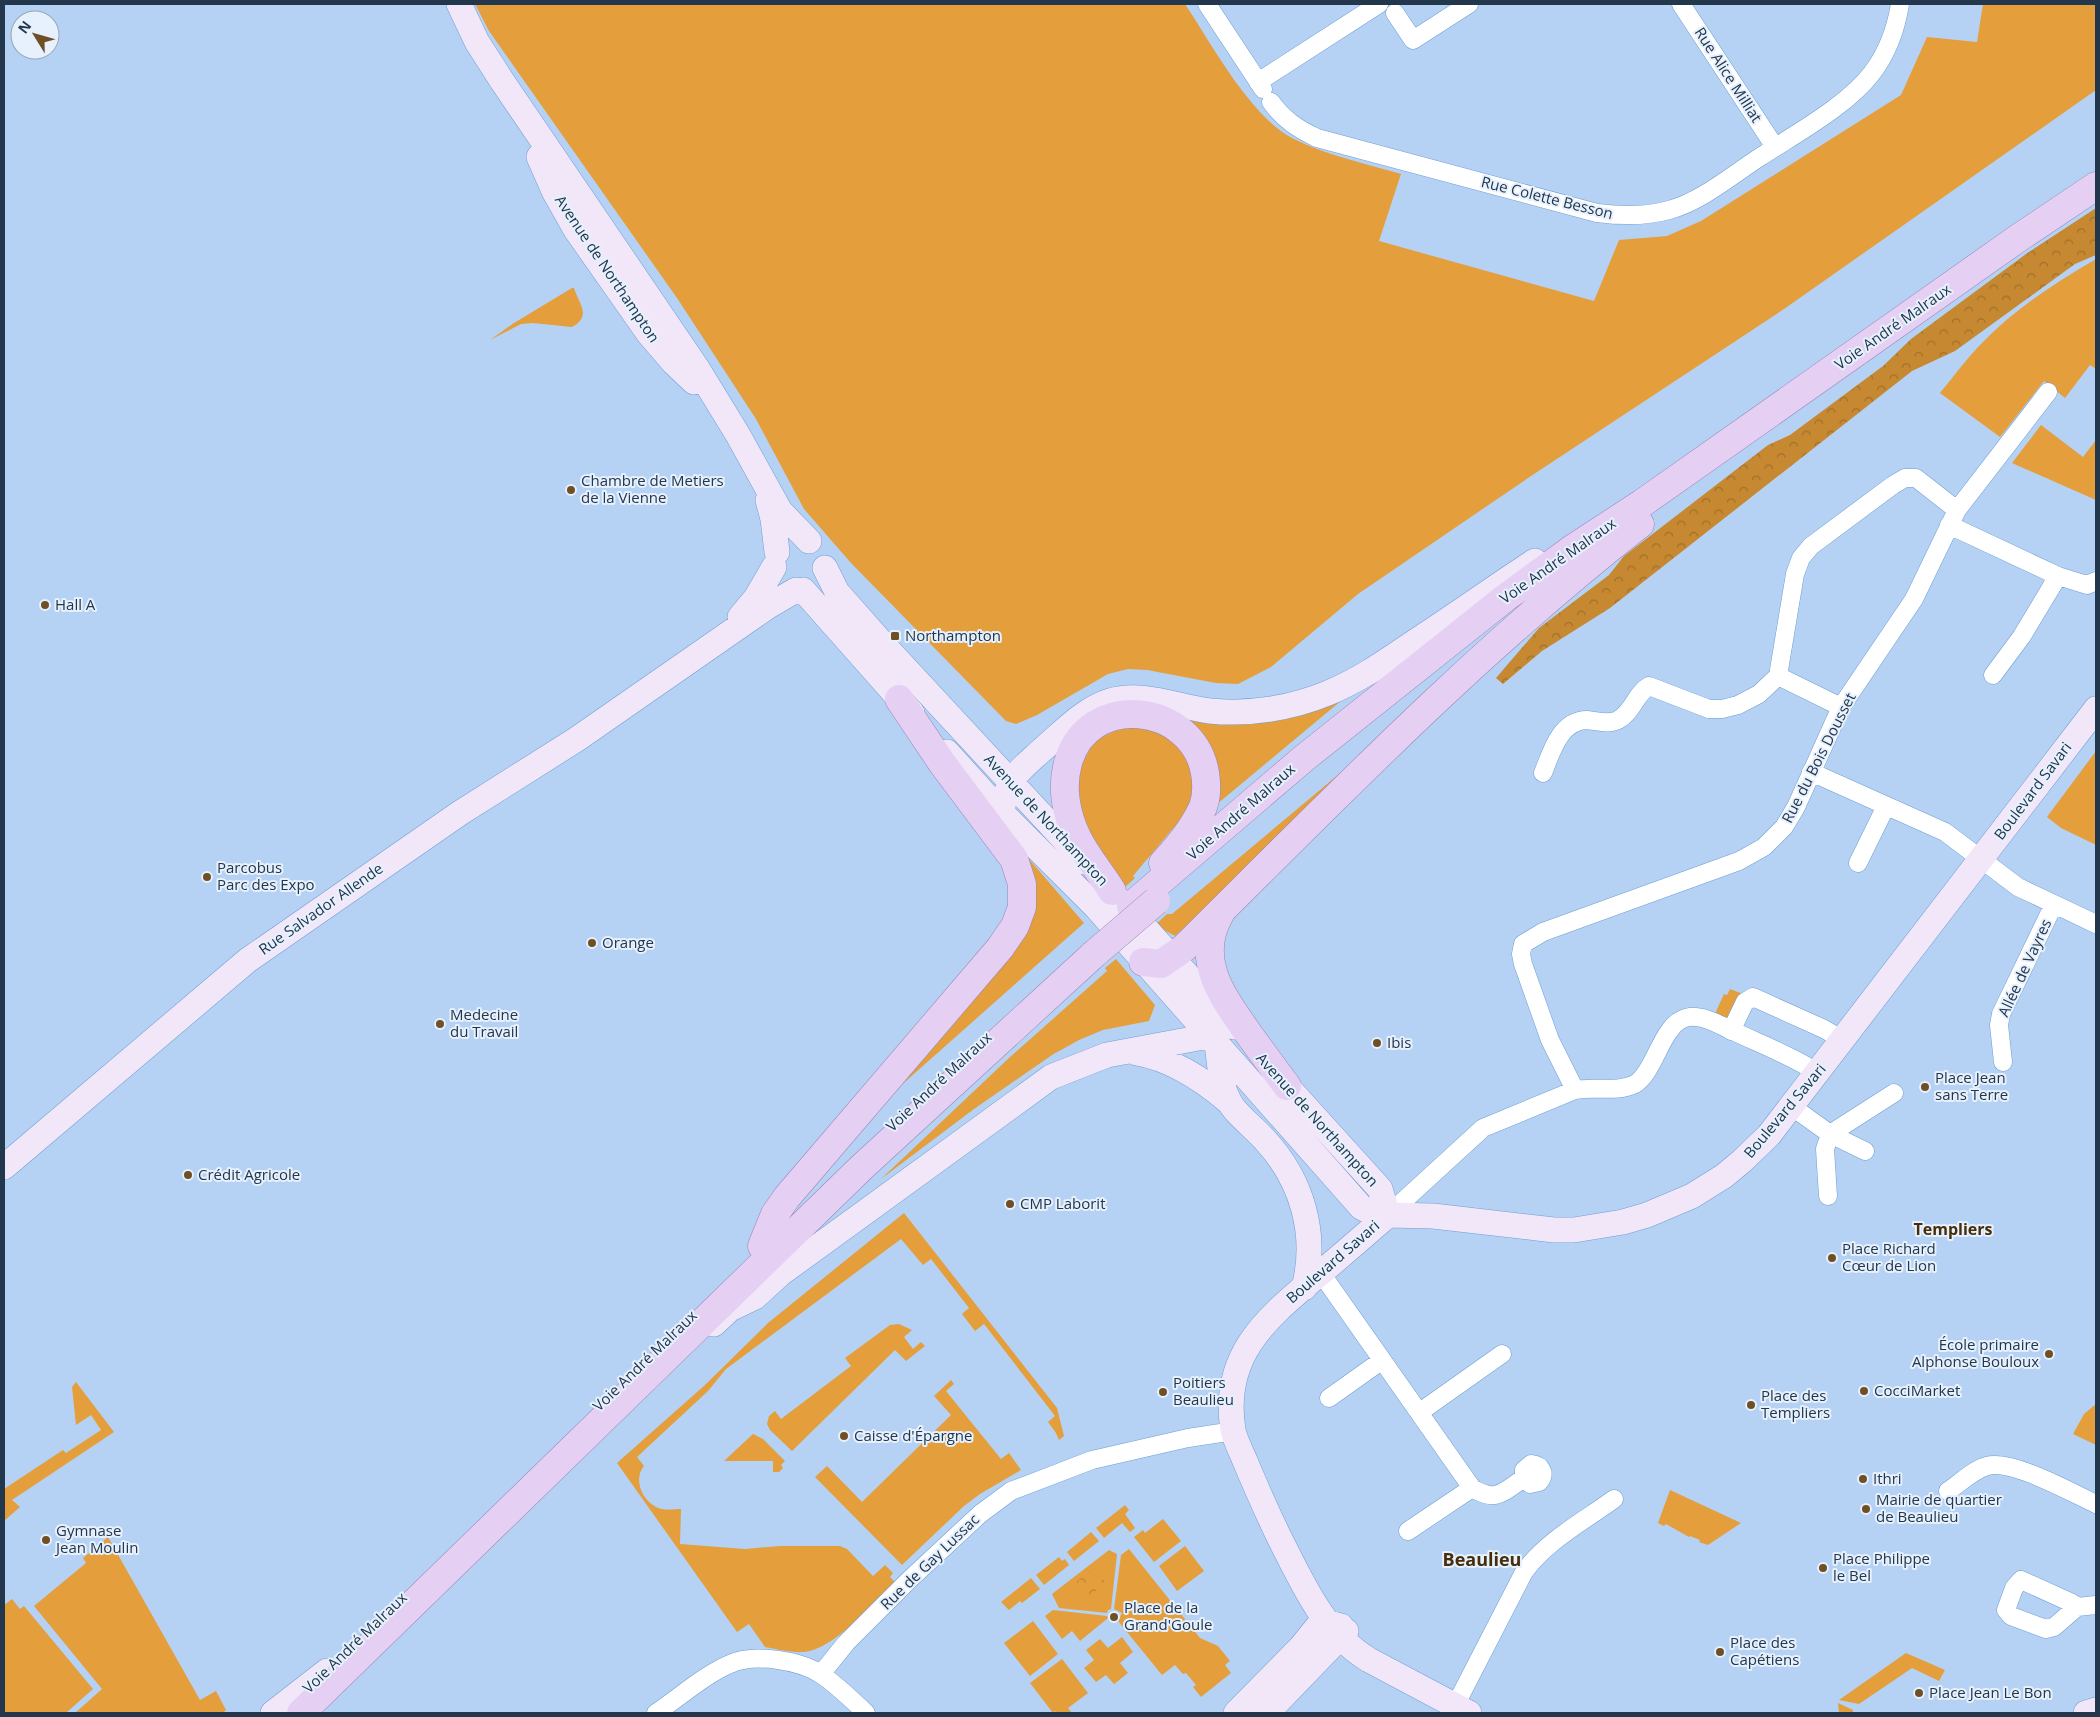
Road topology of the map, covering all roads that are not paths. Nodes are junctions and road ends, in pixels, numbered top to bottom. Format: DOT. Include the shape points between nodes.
graph roads {
  1 [pos="441,4"];
  2 [pos="459,4"];
  3 [pos="1207,4"];
  4 [pos="1469,4"];
  5 [pos="1681,4"];
  6 [pos="1900,4"];
  7 [pos="1387,8"];
  8 [pos="1264,91"];
  9 [pos="1775,147"];
  10 [pos="2096,186"];
  11 [pos="603,250"];
  12 [pos="2048,392"];
  13 [pos="728,419"];
  14 [pos="1763,420"];
  15 [pos="762,481"];
  16 [pos="1953,518"];
  17 [pos="809,541"];
  18 [pos="776,560"];
  19 [pos="825,568"];
  20 [pos="2058,576"];
  21 [pos="2096,581"];
  22 [pos="799,590"];
  23 [pos="824,614"];
  24 [pos="1993,675"];
  25 [pos="1778,676"];
  26 [pos="662,680"];
  27 [pos="899,699"];
  28 [pos="1841,707"];
  29 [pos="2096,709"];
  30 [pos="1811,772"];
  31 [pos="1543,773"];
  32 [pos="1009,781"];
  33 [pos="1886,806"];
  34 [pos="1002,813"];
  35 [pos="1980,859"];
  36 [pos="1858,863"];
  37 [pos="1137,895"];
  38 [pos="2054,904"];
  39 [pos="1222,910"];
  40 [pos="2096,924"];
  41 [pos="1090,950"];
  42 [pos="1172,958"];
  43 [pos="1143,962"];
  44 [pos="1194,982"];
  45 [pos="1186,1010"];
  46 [pos="1731,1031"];
  47 [pos="1843,1040"];
  48 [pos="1213,1041"];
  49 [pos="1124,1051"];
  50 [pos="2003,1062"];
  51 [pos="1818,1073"];
  52 [pos="1286,1086"];
  53 [pos="1575,1090"];
  54 [pos="1894,1093"];
  55 [pos="1229,1102"];
  56 [pos="1791,1106"];
  57 [pos="1830,1134"];
  58 [pos="1865,1151"];
  59 [pos="4,1167"];
  60 [pos="1828,1196"];
  61 [pos="1388,1215"];
  62 [pos="762,1246"];
  63 [pos="1312,1280"];
  64 [pos="1502,1354"];
  65 [pos="1381,1361"];
  66 [pos="660,1363"];
  67 [pos="1329,1398"];
  68 [pos="1420,1412"];
  69 [pos="1234,1431"];
  70 [pos="1524,1478"];
  71 [pos="1472,1488"];
  72 [pos="1948,1491"];
  73 [pos="1614,1499"];
  74 [pos="2096,1504"];
  75 [pos="1408,1531"];
  76 [pos="2096,1605"];
  77 [pos="2077,1607"];
  78 [pos="1334,1628"];
  79 [pos="332,1674"];
  80 [pos="821,1674"];
  81 [pos="1462,1710"];
  82 [pos="2096,1710"];
  83 [pos="273,1713"];
  84 [pos="283,1713"];
  85 [pos="301,1713"];
  86 [pos="308,1713"];
  87 [pos="656,1713"];
  88 [pos="866,1713"];
  89 [pos="1236,1713"];
  90 [pos="1267,1713"];
  91 [pos="2086,1713"];
  1 -- 11 [label="street, Avenue de Northampton" via="528,135 576,230"];
  2 -- 11 [label="street, Avenue de Northampton" via="477,42"];
  3 -- 8 [label="street, Rue Colette Besson"];
  4 -- 7 [label="street" via="1413,40"];
  5 -- 9 [label="street, Rue Alice Milliat"];
  6 -- 9 [label="street, Rue Colette Besson" via="1887,52 1871,75 1848,99"];
  7 -- 8 [label="street"];
  8 -- 9 [label="street, Rue Colette Besson" via="1280,114 1296,128 1317,138 1597,213 1628,216 1669,210 1701,196"];
  10 -- 14 [label="main road, Voie André Malraux"];
  11 -- 13 [label="street, Avenue de Northampton" via="697,368"];
  11 -- 13 [label="street, Avenue de Northampton" via="656,343"];
  12 -- 16 [label="street, Rue du Bois Dousset"];
  13 -- 15 [label="street, Avenue de Northampton"];
  14 -- 32 [label="street" via="1634,494 1352,682 1306,701 1270,709 1211,711 1136,698 1108,702 1080,717"];
  14 -- 37 [label="main road, Voie André Malraux" via="1641,504"];
  14 -- 39 [label="main road" via="1501,639"];
  15 -- 17 [label="street, Avenue de Northampton" via="785,517"];
  15 -- 18 [label="street, Avenue de Northampton" via="773,519"];
  16 -- 20 [label="street"];
  16 -- 25 [label="street" via="1916,478 1905,478 1811,546 1801,558 1795,574"];
  16 -- 28 [label="street, Rue du Bois Dousset" via="1914,599"];
  17 -- 18 [label="street" via="791,540 783,545"];
  17 -- 19 [label="street" via="821,551"];
  18 -- 22 [label="street" via="779,580 789,588"];
  18 -- 26 [label="street, Rue Salvador Allende" via="761,591 743,614"];
  19 -- 22 [label="street" via="818,582"];
  19 -- 32 [label="street, Avenue de Northampton" via="848,605"];
  20 -- 21 [label="street" via="2086,585"];
  20 -- 24 [label="street" via="2022,636"];
  22 -- 23 [label="street, Avenue de Northampton"];
  22 -- 26 [label="street, Rue Salvador Allende" via="767,607"];
  23 -- 26 [label="street, Rue Salvador Allende" via="803,609 776,612 723,647"];
  23 -- 27 [label="street, Avenue de Northampton"];
  25 -- 28 [label="street"];
  25 -- 31 [label="street" via="1753,698 1738,706 1722,709 1702,707 1649,686 1618,720 1605,723 1585,720 1566,728"];
  26 -- 59 [label="street, Rue Salvador Allende" via="555,754 460,813 248,960"];
  27 -- 34 [label="street, Avenue de Northampton"];
  27 -- 62 [label="main road" via="1014,859 1022,884 1022,907 1016,926 1000,948 788,1197 775,1214"];
  28 -- 30 [label="street, Rue du Bois Dousset"];
  29 -- 35 [label="street, Boulevard Savari"];
  30 -- 33 [label="street, Allée de Vayres"];
  30 -- 53 [label="street, Rue du Bois Dousset" via="1784,827 1757,852 1543,932 1524,944 1523,964 1550,1040"];
  32 -- 34 [label="street"];
  32 -- 37 [label="street, Avenue de Northampton"];
  33 -- 35 [label="street, Allée de Vayres" via="1945,832"];
  33 -- 36 [label="street"];
  34 -- 43 [label="street, Avenue de Northampton" via="1096,907"];
  35 -- 38 [label="street, Allée de Vayres" via="2018,887"];
  35 -- 47 [label="street, Boulevard Savari"];
  37 -- 37 [label="main road" via="1077,837 1064,785 1070,756 1078,741 1091,728 1112,716 1129,713 1159,718 1182,731 1197,748 1207,783 1203,806 1196,820"];
  37 -- 41 [label="main road, Voie André Malraux, bridge"];
  37 -- 42 [label="street, Avenue de Northampton"];
  38 -- 40 [label="street, Allée de Vayres"];
  38 -- 50 [label="street, Allée de Vayres" via="2001,1014"];
  39 -- 42 [label="main road"];
  39 -- 52 [label="main road" via="1211,936 1212,972 1230,1007"];
  41 -- 62 [label="main road, Voie André Malraux"];
  41 -- 66 [label="main road, Voie André Malraux"];
  42 -- 43 [label="main road" via="1161,964"];
  42 -- 44 [label="street, Avenue de Northampton"];
  43 -- 45 [label="street, Avenue de Northampton"];
  44 -- 45 [label="street"];
  44 -- 52 [label="street, Avenue de Northampton"];
  45 -- 48 [label="street, Avenue de Northampton"];
  45 -- 49 [label="street" via="1171,1026"];
  46 -- 47 [label="street" via="1745,1002 1753,997"];
  46 -- 51 [label="street"];
  46 -- 53 [label="street" via="1699,1017 1683,1019 1670,1030 1646,1074 1638,1082 1620,1088"];
  47 -- 51 [label="street, Boulevard Savari"];
  48 -- 49 [label="street"];
  48 -- 55 [label="street"];
  48 -- 61 [label="street, Avenue de Northampton" via="1361,1207 1372,1213"];
  49 -- 55 [label="street" via="1168,1062 1202,1080"];
  49 -- 66 [label="street" via="1051,1077 780,1274 755,1297 730,1309 693,1344"];
  51 -- 56 [label="street, Boulevard Savari"];
  52 -- 61 [label="street, Avenue de Northampton" via="1380,1189"];
  53 -- 61 [label="street" via="1483,1128"];
  54 -- 57 [label="street"];
  55 -- 63 [label="street" via="1285,1164 1306,1219"];
  56 -- 57 [label="street"];
  56 -- 61 [label="street, Boulevard Savari" via="1756,1148 1724,1176 1675,1204 1623,1222 1554,1230 1433,1216"];
  57 -- 58 [label="street"];
  57 -- 60 [label="street" via="1825,1149"];
  61 -- 63 [label="street, Boulevard Savari"];
  62 -- 79 [label="main road, Voie André Malraux"];
  63 -- 65 [label="street"];
  63 -- 69 [label="street, Boulevard Savari" via="1262,1325 1244,1352 1233,1385"];
  64 -- 68 [label="street"];
  65 -- 67 [label="street"];
  65 -- 68 [label="street"];
  66 -- 79 [label="main road, Voie André Malraux"];
  68 -- 71 [label="street"];
  69 -- 78 [label="street, Boulevard Savari" via="1268,1514 1280,1555"];
  69 -- 80 [label="street, Rue de Gay Lussac" via="1092,1460 1005,1495 909,1580 846,1643"];
  70 -- 71 [label="street" via="1491,1496"];
  71 -- 75 [label="street"];
  72 -- 74 [label="street" via="1977,1470 1995,1464 2020,1470"];
  73 -- 81 [label="street" via="1546,1548 1524,1572"];
  76 -- 77 [label="street"];
  78 -- 81 [label="street" via="1354,1651"];
  78 -- 89 [label="street" via="1300,1647"];
  78 -- 90 [label="street"];
  79 -- 83 [label="street"];
  79 -- 84 [label="street, Voie André Malraux"];
  79 -- 85 [label="main road, Voie André Malraux"];
  79 -- 86 [label="main road"];
  80 -- 87 [label="street" via="778,1661 743,1660 724,1667"];
  80 -- 88 [label="street"];
  82 -- 91 [label="street"];
}
